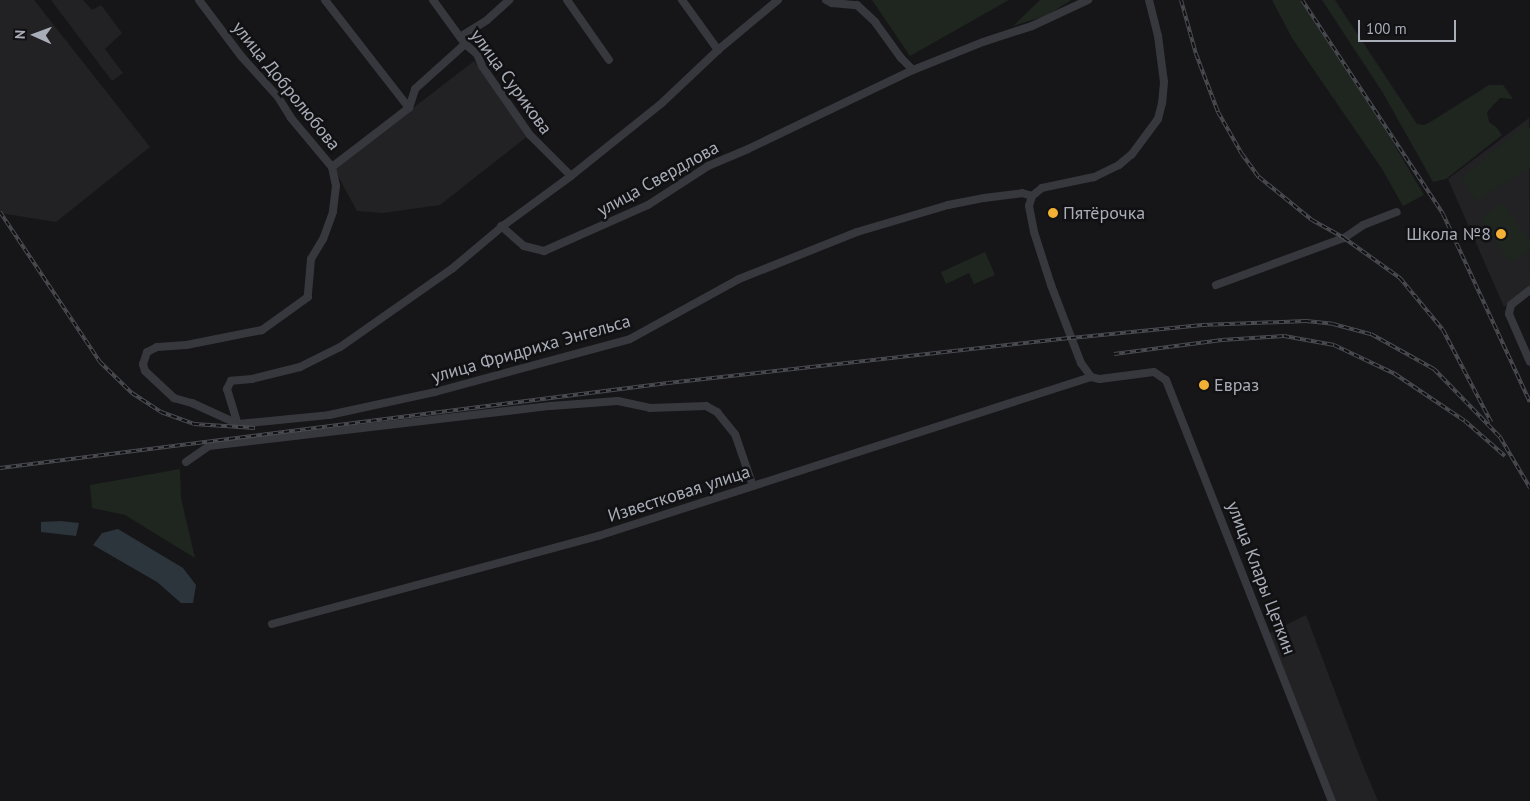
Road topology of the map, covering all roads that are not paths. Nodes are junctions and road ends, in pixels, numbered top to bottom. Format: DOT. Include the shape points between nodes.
graph roads {
  1 [pos="200,0"];
  2 [pos="325,0"];
  3 [pos="433,0"];
  4 [pos="509,0"];
  5 [pos="566,0"];
  6 [pos="682,0"];
  7 [pos="778,0"];
  8 [pos="826,0"];
  9 [pos="1088,0"];
  10 [pos="1149,0"];
  11 [pos="460,37"];
  12 [pos="465,44"];
  13 [pos="718,50"];
  14 [pos="609,60"];
  15 [pos="913,70"];
  16 [pos="410,108"];
  17 [pos="332,167"];
  18 [pos="571,176"];
  19 [pos="1032,196"];
  20 [pos="1397,212"];
  21 [pos="501,226"];
  22 [pos="1216,285"];
  23 [pos="1530,290"];
  24 [pos="1530,362"];
  25 [pos="1091,377"];
  26 [pos="238,424"];
  27 [pos="186,462"];
  28 [pos="753,486"];
  29 [pos="272,624"];
  30 [pos="1332,801"];
  1 -- 17 [label="street, улица Добролюбова" via="241,56 278,97"];
  2 -- 16 [label="street"];
  3 -- 11 [label="street, улица Сурикова"];
  4 -- 11 [label="street" via="487,20"];
  5 -- 14 [label="street"];
  6 -- 13 [label="street"];
  7 -- 13 [label="street"];
  8 -- 15 [label="street" via="857,5 875,22"];
  9 -- 15 [label="street" via="1032,26"];
  10 -- 19 [label="street, улица Фридриха Энгельса" via="1164,82 1158,119 1132,154 1119,165 1094,177 1042,188"];
  11 -- 12 [label="street, улица Сурикова"];
  12 -- 16 [label="street" via="416,89"];
  12 -- 18 [label="street, улица Сурикова" via="477,54 530,135"];
  13 -- 18 [label="street" via="662,104"];
  15 -- 21 [label="street, улица Свердлова" via="708,166 648,205 544,251 524,246"];
  16 -- 17 [label="street"];
  17 -- 26 [label="street" via="335,201 323,239 311,259 308,297 262,330 186,345 157,347 147,352 143,364 145,371 174,398"];
  18 -- 21 [label="street"];
  19 -- 25 [label="street" via="1030,206 1034,232 1051,285 1081,364"];
  19 -- 26 [label="street, улица Фридриха Энгельса" via="984,198 857,232 738,279 630,339 435,392 329,415"];
  20 -- 22 [label="street" via="1363,224 1344,238"];
  21 -- 26 [label="street" via="453,268 340,347 300,367 231,381 227,389"];
  23 -- 24 [label="street" via="1511,305 1508,314"];
  25 -- 28 [label="street, Известковая улица"];
  25 -- 30 [label="street, улица Клары Цеткин" via="1100,379 1154,372 1166,380"];
  27 -- 28 [label="street" via="209,446 618,401 650,408 706,406 717,412 734,434"];
  28 -- 29 [label="street, Известковая улица" via="598,536"];
}
